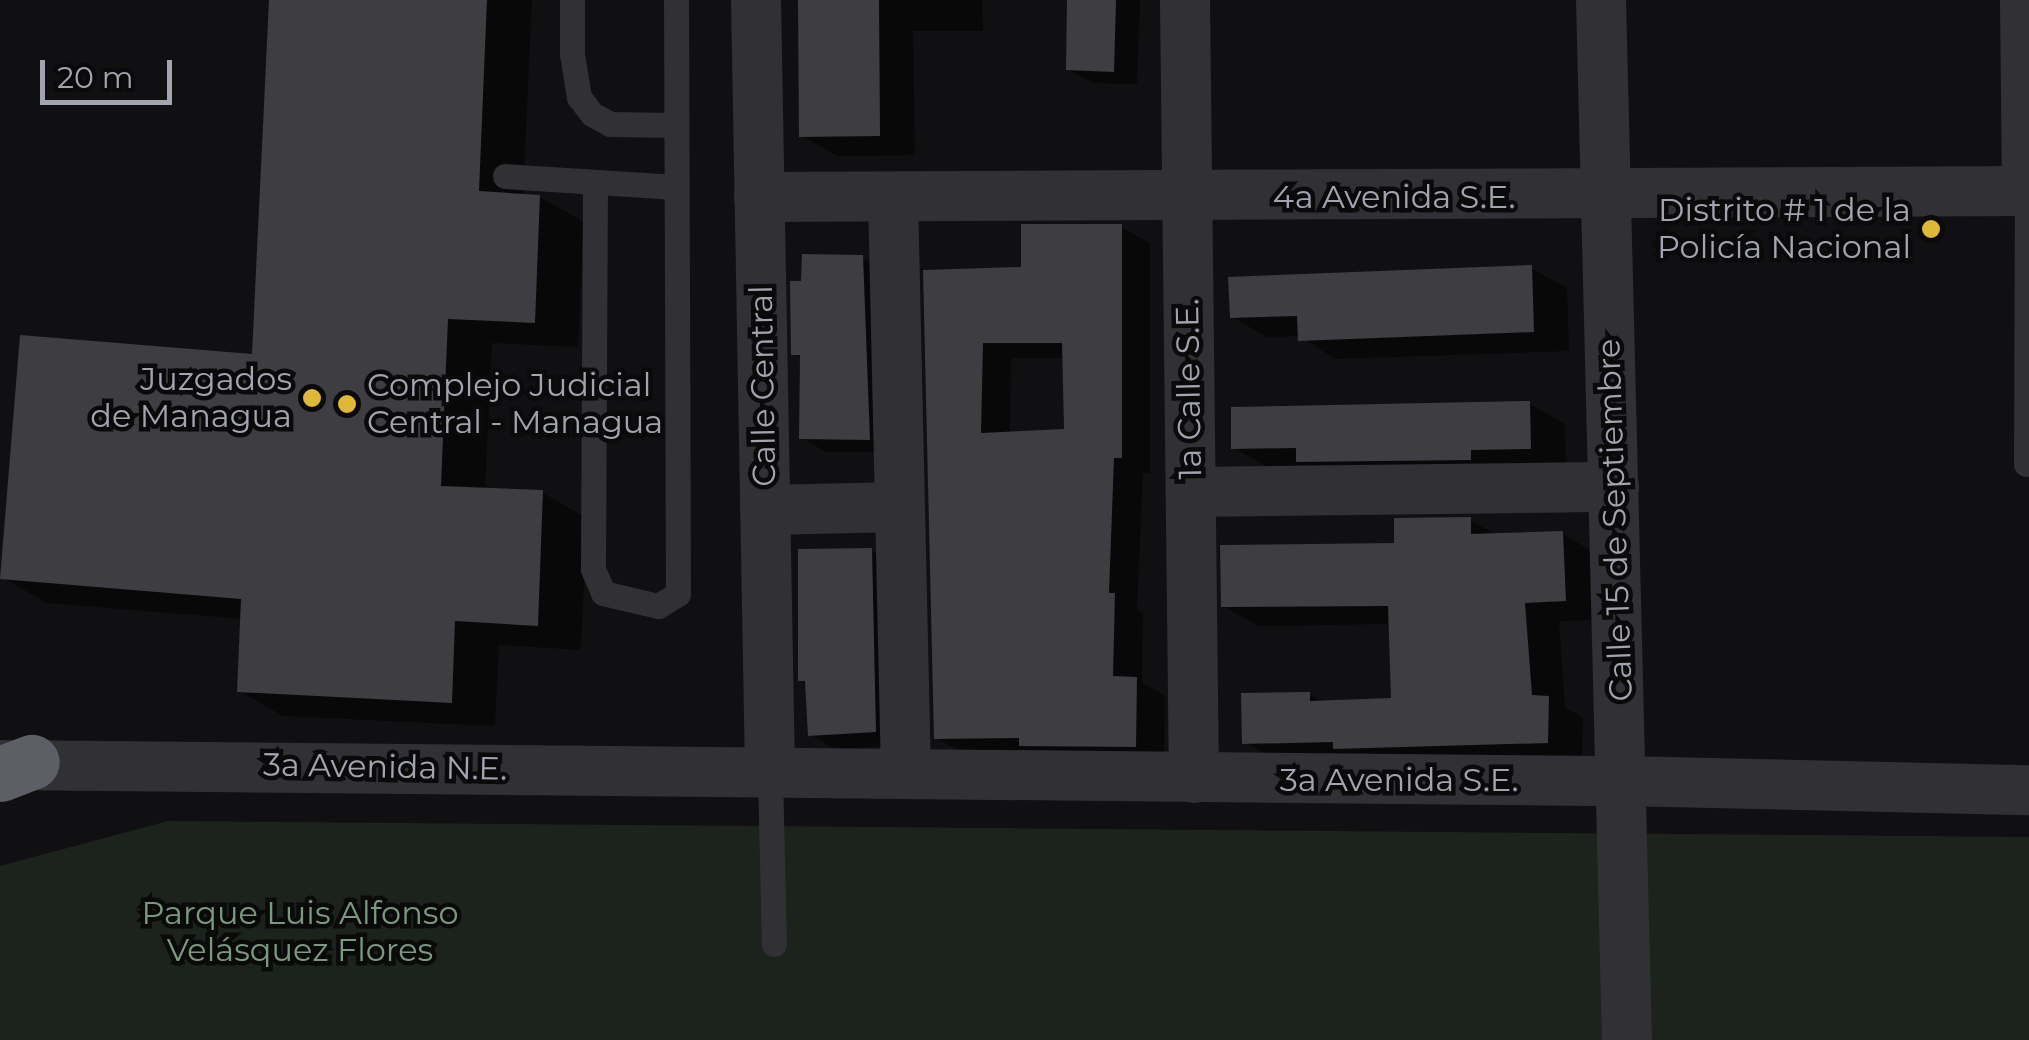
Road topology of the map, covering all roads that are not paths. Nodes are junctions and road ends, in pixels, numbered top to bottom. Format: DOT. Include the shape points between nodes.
graph roads {
  1 [pos="572,0"];
  2 [pos="676,0"];
  3 [pos="756,0"];
  4 [pos="1186,0"];
  5 [pos="1600,0"];
  6 [pos="2025,0"];
  7 [pos="676,125"];
  8 [pos="505,176"];
  9 [pos="595,182"];
  10 [pos="676,187"];
  11 [pos="2028,191"];
  12 [pos="1606,195"];
  13 [pos="759,197"];
  14 [pos="893,198"];
  15 [pos="1186,198"];
  16 [pos="2026,464"];
  17 [pos="1614,488"];
  18 [pos="1191,492"];
  19 [pos="900,507"];
  20 [pos="765,510"];
  21 [pos="11,767"];
  22 [pos="770,772"];
  23 [pos="906,774"];
  24 [pos="1194,778"];
  25 [pos="1622,781"];
  26 [pos="2029,790"];
  27 [pos="774,944"];
  28 [pos="1627,1040"];
  1 -- 7 [label="lane" via="579,97 592,114 610,124"];
  2 -- 7 [label="lane"];
  3 -- 13 [label="street, Calle Central"];
  4 -- 15 [label="street, 1a Calle S.E."];
  5 -- 12 [label="street, Calle 15 de Septiembre"];
  6 -- 11 [label="street"];
  7 -- 10 [label="lane"];
  8 -- 9 [label="lane"];
  9 -- 10 [label="lane"];
  9 -- 10 [label="lane" via="593,569 603,593 658,606 678,594"];
  11 -- 12 [label="street, 4a Avenida S.E."];
  11 -- 16 [label="lane"];
  12 -- 15 [label="street, 4a Avenida S.E."];
  12 -- 17 [label="street, Calle 15 de Septiembre"];
  13 -- 14 [label="street, 4a Avenida S.E."];
  13 -- 20 [label="street, Calle Central"];
  14 -- 15 [label="street, 4a Avenida S.E."];
  14 -- 19 [label="street"];
  15 -- 18 [label="street, 1a Calle S.E."];
  17 -- 18 [label="street"];
  17 -- 25 [label="street, Calle 15 de Septiembre"];
  18 -- 24 [label="street, 1a Calle S.E."];
  19 -- 20 [label="street"];
  19 -- 23 [label="street"];
  20 -- 22 [label="street, Calle Central"];
  21 -- 22 [label="street, 3a Avenida N.E."];
  22 -- 23 [label="street, 3a Avenida S.E."];
  22 -- 27 [label="lane"];
  23 -- 24 [label="street, 3a Avenida S.E."];
  24 -- 25 [label="street, 3a Avenida S.E."];
  25 -- 26 [label="street, 3a Avenida S.E."];
  25 -- 28 [label="street, Calle 15 de Septiembre"];
}
